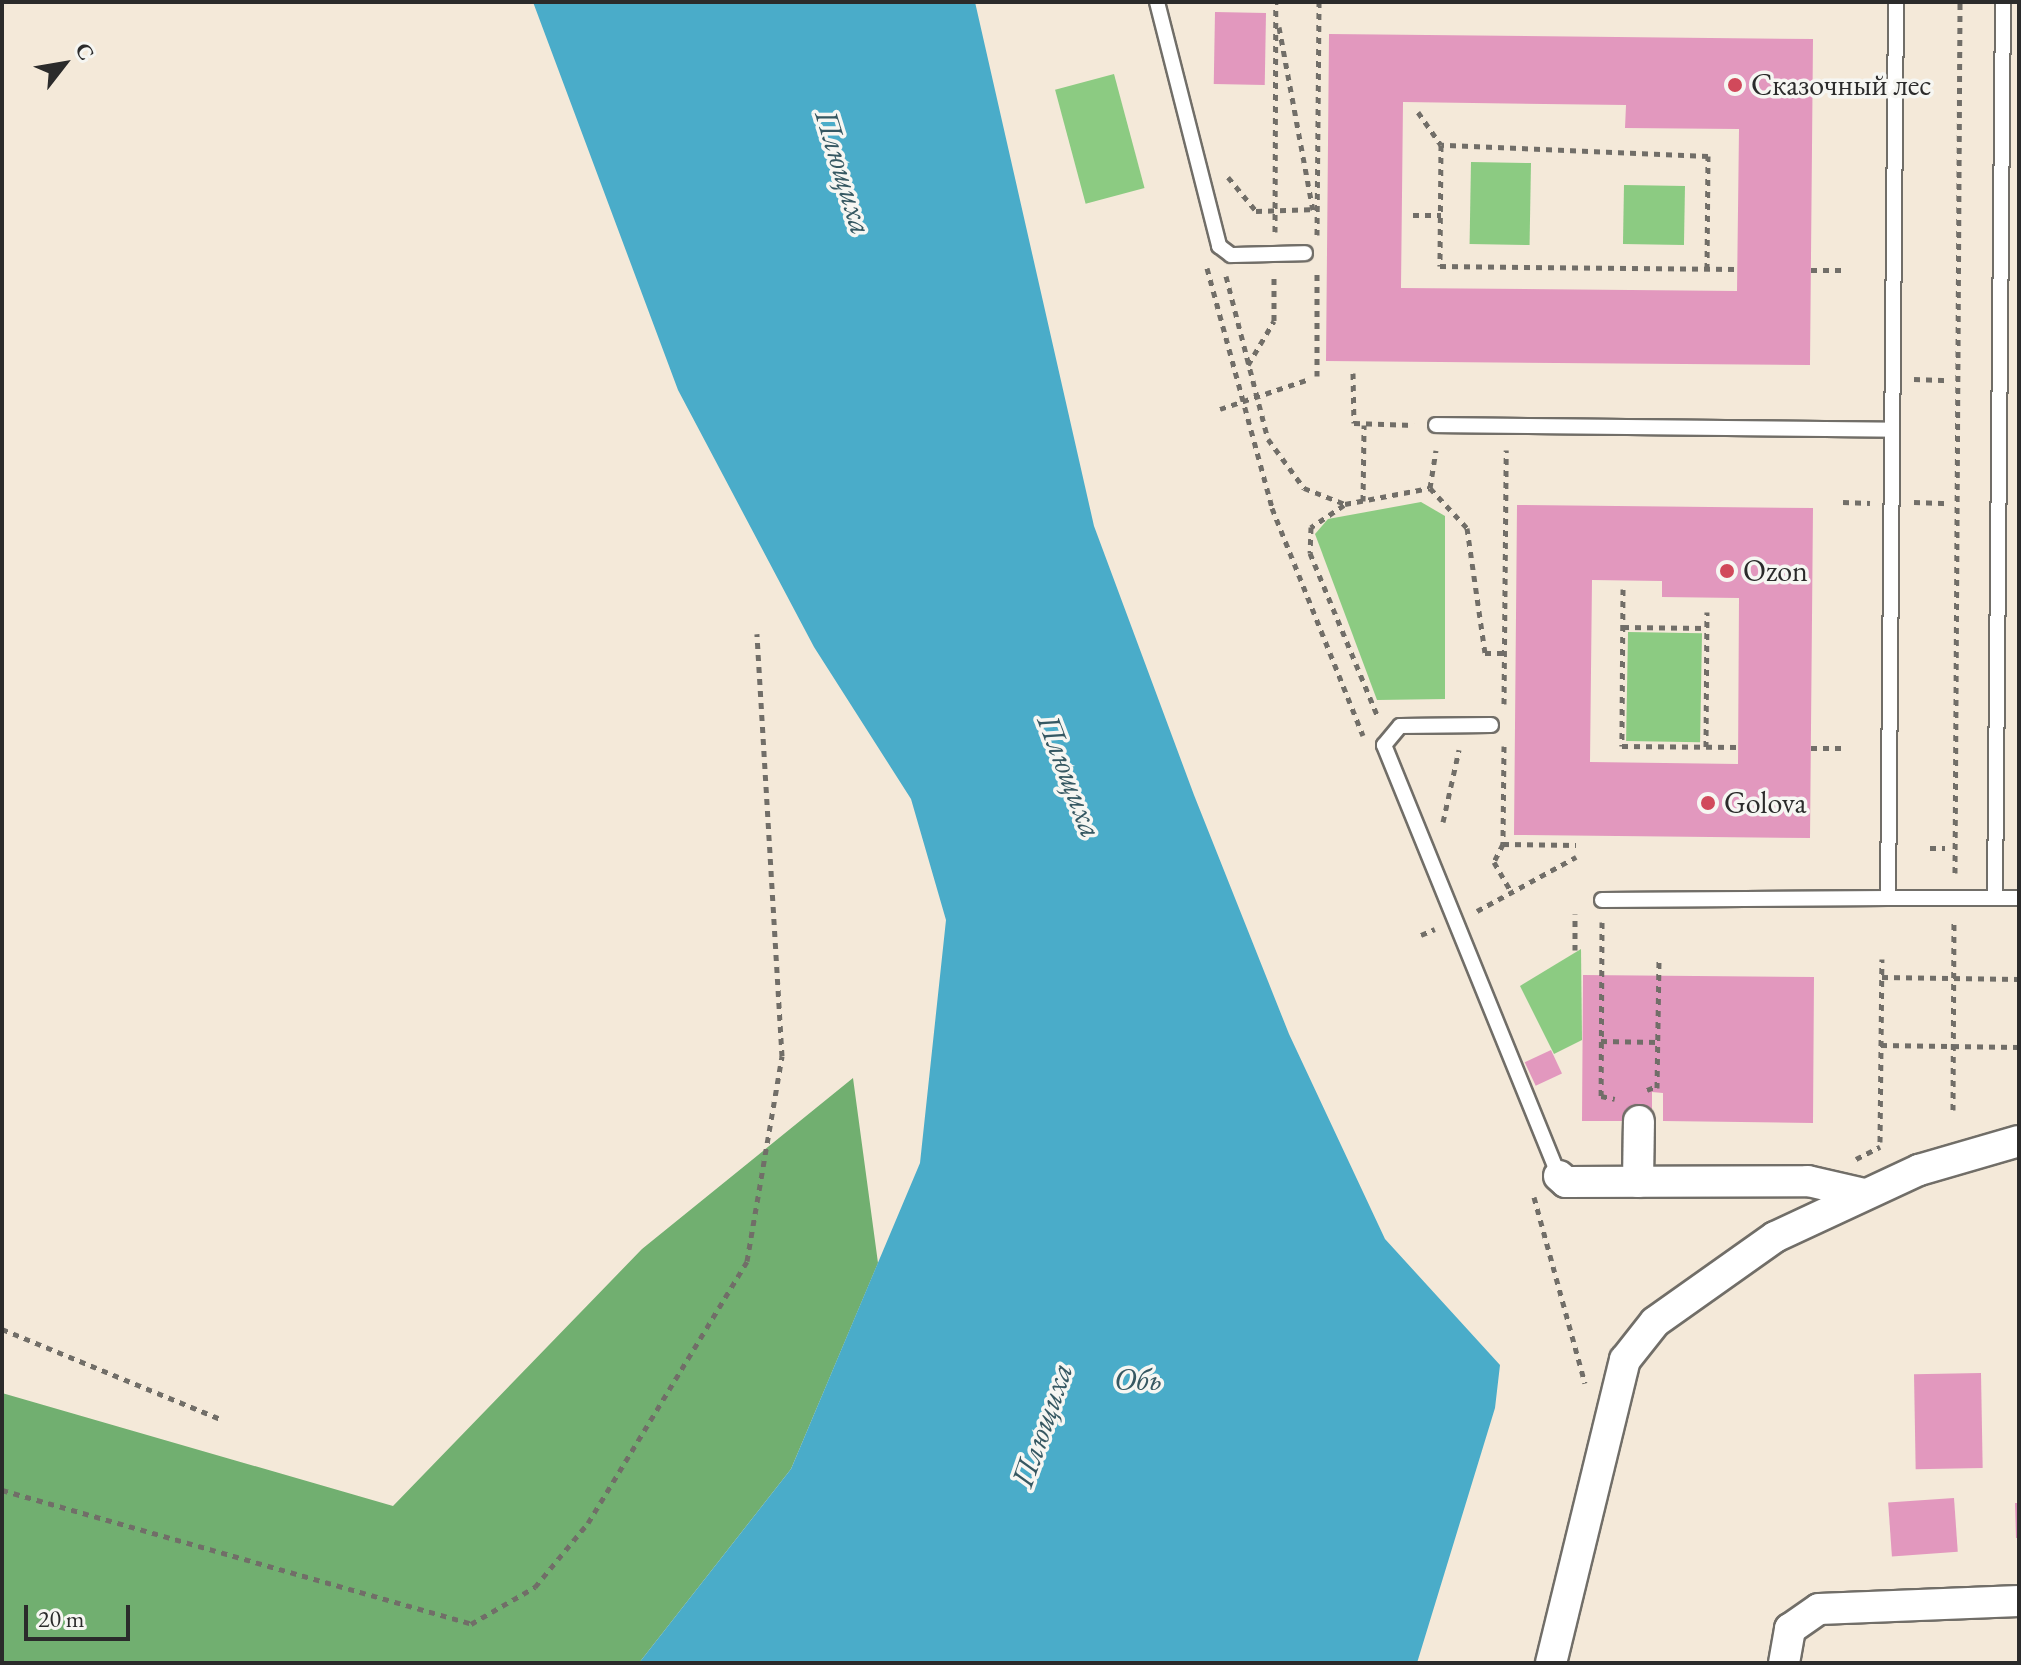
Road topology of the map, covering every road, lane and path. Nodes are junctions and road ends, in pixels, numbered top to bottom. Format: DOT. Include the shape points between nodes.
graph roads {
  1 [pos="1157,2"];
  2 [pos="1276,2"];
  3 [pos="1319,2"];
  4 [pos="1896,2"];
  5 [pos="1960,2"];
  6 [pos="2003,2"];
  7 [pos="1276,14"];
  8 [pos="1418,112"];
  9 [pos="1441,145"];
  10 [pos="1315,209"];
  11 [pos="1413,215"];
  12 [pos="1441,215"];
  13 [pos="1275,216"];
  14 [pos="1317,239"];
  15 [pos="1223,253"];
  16 [pos="1274,254"];
  17 [pos="1311,254"];
  18 [pos="1707,269"];
  19 [pos="1737,269"];
  20 [pos="1811,270"];
  21 [pos="1845,270"];
  22 [pos="1248,366"];
  23 [pos="1353,373"];
  24 [pos="1317,376"];
  25 [pos="1309,379"];
  26 [pos="1913,379"];
  27 [pos="1949,380"];
  28 [pos="1257,399"];
  29 [pos="1220,409"];
  30 [pos="1364,425"];
  31 [pos="1436,425"];
  32 [pos="1506,426"];
  33 [pos="1892,430"];
  34 [pos="1430,488"];
  35 [pos="1363,501"];
  36 [pos="1843,502"];
  37 [pos="1910,502"];
  38 [pos="1876,503"];
  39 [pos="1949,503"];
  40 [pos="1345,504"];
  41 [pos="1623,589"];
  42 [pos="1707,612"];
  43 [pos="1623,627"];
  44 [pos="1707,628"];
  45 [pos="757,634"];
  46 [pos="1504,653"];
  47 [pos="1460,725"];
  48 [pos="1500,725"];
  49 [pos="1386,737"];
  50 [pos="1706,747"];
  51 [pos="1738,747"];
  52 [pos="1811,748"];
  53 [pos="1842,748"];
  54 [pos="1503,844"];
  55 [pos="1576,845"];
  56 [pos="1930,848"];
  57 [pos="1945,848"];
  58 [pos="1429,857"];
  59 [pos="1576,857"];
  60 [pos="1511,892"];
  61 [pos="1888,898"];
  62 [pos="1955,898"];
  63 [pos="1995,898"];
  64 [pos="2019,898"];
  65 [pos="1602,900"];
  66 [pos="1575,914"];
  67 [pos="1467,917"];
  68 [pos="1575,950"];
  69 [pos="1659,957"];
  70 [pos="1882,959"];
  71 [pos="1602,975"];
  72 [pos="1882,977"];
  73 [pos="1954,978"];
  74 [pos="2019,979"];
  75 [pos="1601,1041"];
  76 [pos="1658,1042"];
  77 [pos="1881,1045"];
  78 [pos="1953,1046"];
  79 [pos="2018,1047"];
  80 [pos="1639,1107"];
  81 [pos="1953,1110"];
  82 [pos="2019,1141"];
  83 [pos="1880,1142"];
  84 [pos="1546,1180"];
  85 [pos="1638,1182"];
  86 [pos="1864,1194"];
  87 [pos="2,1329"];
  88 [pos="220,1419"];
  89 [pos="1605,1437"];
  90 [pos="2,1490"];
  91 [pos="2019,1601"];
  92 [pos="1551,1663"];
  93 [pos="1784,1663"];
  1 -- 15 [label="lane"];
  2 -- 7 [label="path"];
  3 -- 10 [label="path"];
  4 -- 33 [label="lane"];
  5 -- 62 [label="path"];
  6 -- 63 [label="lane"];
  7 -- 10 [label="path"];
  7 -- 13 [label="path"];
  8 -- 9 [label="path"];
  9 -- 12 [label="path"];
  9 -- 18 [label="path" via="1708,156"];
  10 -- 13 [label="path"];
  10 -- 14 [label="path"];
  11 -- 12 [label="path"];
  12 -- 18 [label="path" via="1440,266"];
  13 -- 16 [label="path"];
  15 -- 16 [label="lane"];
  15 -- 22 [label="path"];
  16 -- 17 [label="lane"];
  16 -- 22 [label="path" via="1274,321"];
  17 -- 24 [label="path"];
  18 -- 19 [label="path"];
  20 -- 21 [label="path"];
  22 -- 28 [label="path"];
  23 -- 30 [label="path" via="1353,420"];
  25 -- 28 [label="path"];
  26 -- 27 [label="path"];
  28 -- 29 [label="path"];
  28 -- 40 [label="path" via="1280,465 1304,488"];
  30 -- 31 [label="path"];
  30 -- 35 [label="path"];
  31 -- 32 [label="lane"];
  31 -- 34 [label="path"];
  32 -- 33 [label="lane"];
  32 -- 46 [label="path"];
  33 -- 61 [label="lane"];
  34 -- 35 [label="path"];
  34 -- 46 [label="path" via="1467,528 1485,653"];
  35 -- 40 [label="path"];
  36 -- 38 [label="path"];
  37 -- 39 [label="path"];
  40 -- 49 [label="path" via="1319,515 1310,553"];
  41 -- 43 [label="path"];
  42 -- 44 [label="path"];
  43 -- 44 [label="path"];
  43 -- 50 [label="path" via="1622,746"];
  44 -- 50 [label="path"];
  45 -- 90 [label="path" via="782,1056 747,1261 588,1523 535,1587 471,1624"];
  46 -- 48 [label="path"];
  47 -- 48 [label="lane"];
  47 -- 49 [label="lane" via="1400,726"];
  47 -- 58 [label="path" via="1455,778"];
  48 -- 54 [label="path"];
  49 -- 58 [label="lane"];
  50 -- 51 [label="path"];
  52 -- 53 [label="path"];
  54 -- 55 [label="path"];
  54 -- 60 [label="path" via="1494,862"];
  56 -- 57 [label="path"];
  58 -- 84 [label="lane"];
  59 -- 60 [label="path"];
  60 -- 67 [label="path"];
  61 -- 62 [label="lane"];
  61 -- 65 [label="lane"];
  62 -- 63 [label="lane"];
  62 -- 73 [label="path"];
  63 -- 64 [label="lane"];
  66 -- 68 [label="path"];
  69 -- 76 [label="path"];
  70 -- 72 [label="path"];
  71 -- 75 [label="path"];
  72 -- 73 [label="path"];
  72 -- 77 [label="path"];
  73 -- 74 [label="path"];
  73 -- 78 [label="path"];
  75 -- 76 [label="path"];
  75 -- 80 [label="path" via="1601,1099"];
  76 -- 80 [label="path" via="1657,1089 1648,1087"];
  77 -- 78 [label="path"];
  77 -- 83 [label="path"];
  78 -- 79 [label="path"];
  78 -- 81 [label="path"];
  80 -- 85 [label="street"];
  82 -- 86 [label="street"];
  84 -- 85 [label="street"];
  84 -- 89 [label="path" via="1567,1334"];
  85 -- 86 [label="street" via="1808,1181"];
  86 -- 89 [label="street" via="1775,1237 1655,1322 1625,1360"];
  87 -- 88 [label="path"];
  89 -- 92 [label="street"];
  91 -- 93 [label="street" via="1819,1609 1790,1629"];
}
